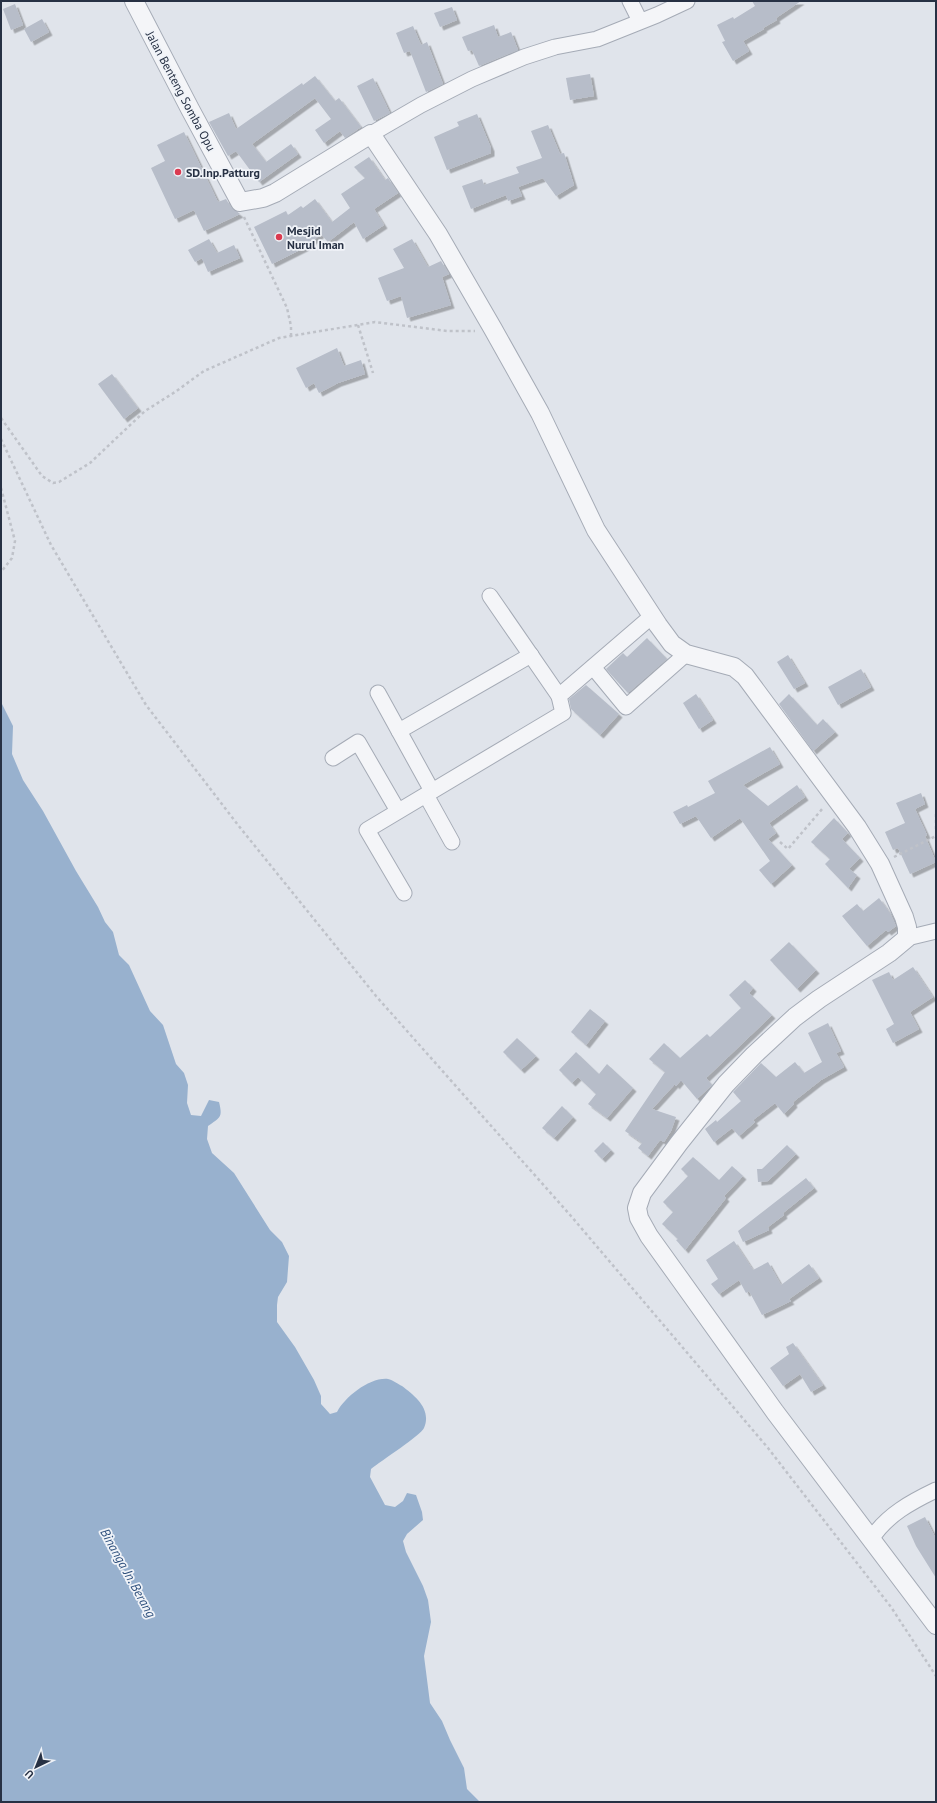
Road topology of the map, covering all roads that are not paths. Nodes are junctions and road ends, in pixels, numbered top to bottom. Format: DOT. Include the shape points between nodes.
graph roads {
  1 [pos="134,1"];
  2 [pos="630,1"];
  3 [pos="687,1"];
  4 [pos="640,22"];
  5 [pos="371,134"];
  6 [pos="490,596"];
  7 [pos="652,616"];
  8 [pos="686,654"];
  9 [pos="531,655"];
  10 [pos="593,667"];
  11 [pos="378,693"];
  12 [pos="559,696"];
  13 [pos="399,731"];
  14 [pos="332,758"];
  15 [pos="429,793"];
  16 [pos="398,811"];
  17 [pos="452,842"];
  18 [pos="404,893"];
  19 [pos="936,931"];
  20 [pos="907,938"];
  21 [pos="936,1490"];
  22 [pos="872,1538"];
  23 [pos="936,1625"];
  1 -- 5 [label="street, Jalan Benteng Somba Opu" via="240,202 275,193"];
  2 -- 4 [label="street"];
  3 -- 4 [label="street"];
  4 -- 5 [label="street" via="597,39 555,47 524,57 421,105"];
  5 -- 7 [label="street" via="438,234 540,413 596,530"];
  6 -- 9 [label="street"];
  7 -- 8 [label="street" via="672,644"];
  7 -- 10 [label="street"];
  8 -- 10 [label="street" via="626,707"];
  8 -- 20 [label="street" via="739,670 857,827 880,864 904,917"];
  9 -- 12 [label="street"];
  9 -- 13 [label="street"];
  10 -- 12 [label="street"];
  11 -- 13 [label="street"];
  12 -- 15 [label="street" via="563,713"];
  13 -- 15 [label="street"];
  14 -- 16 [label="street" via="358,742"];
  15 -- 16 [label="street"];
  15 -- 17 [label="street"];
  16 -- 18 [label="street" via="367,830"];
  19 -- 20 [label="street"];
  20 -- 22 [label="street" via="795,1017 754,1055 726,1084 679,1142 642,1193 637,1208 657,1247 775,1412"];
  21 -- 22 [label="street" via="884,1521"];
  22 -- 23 [label="street"];
}
